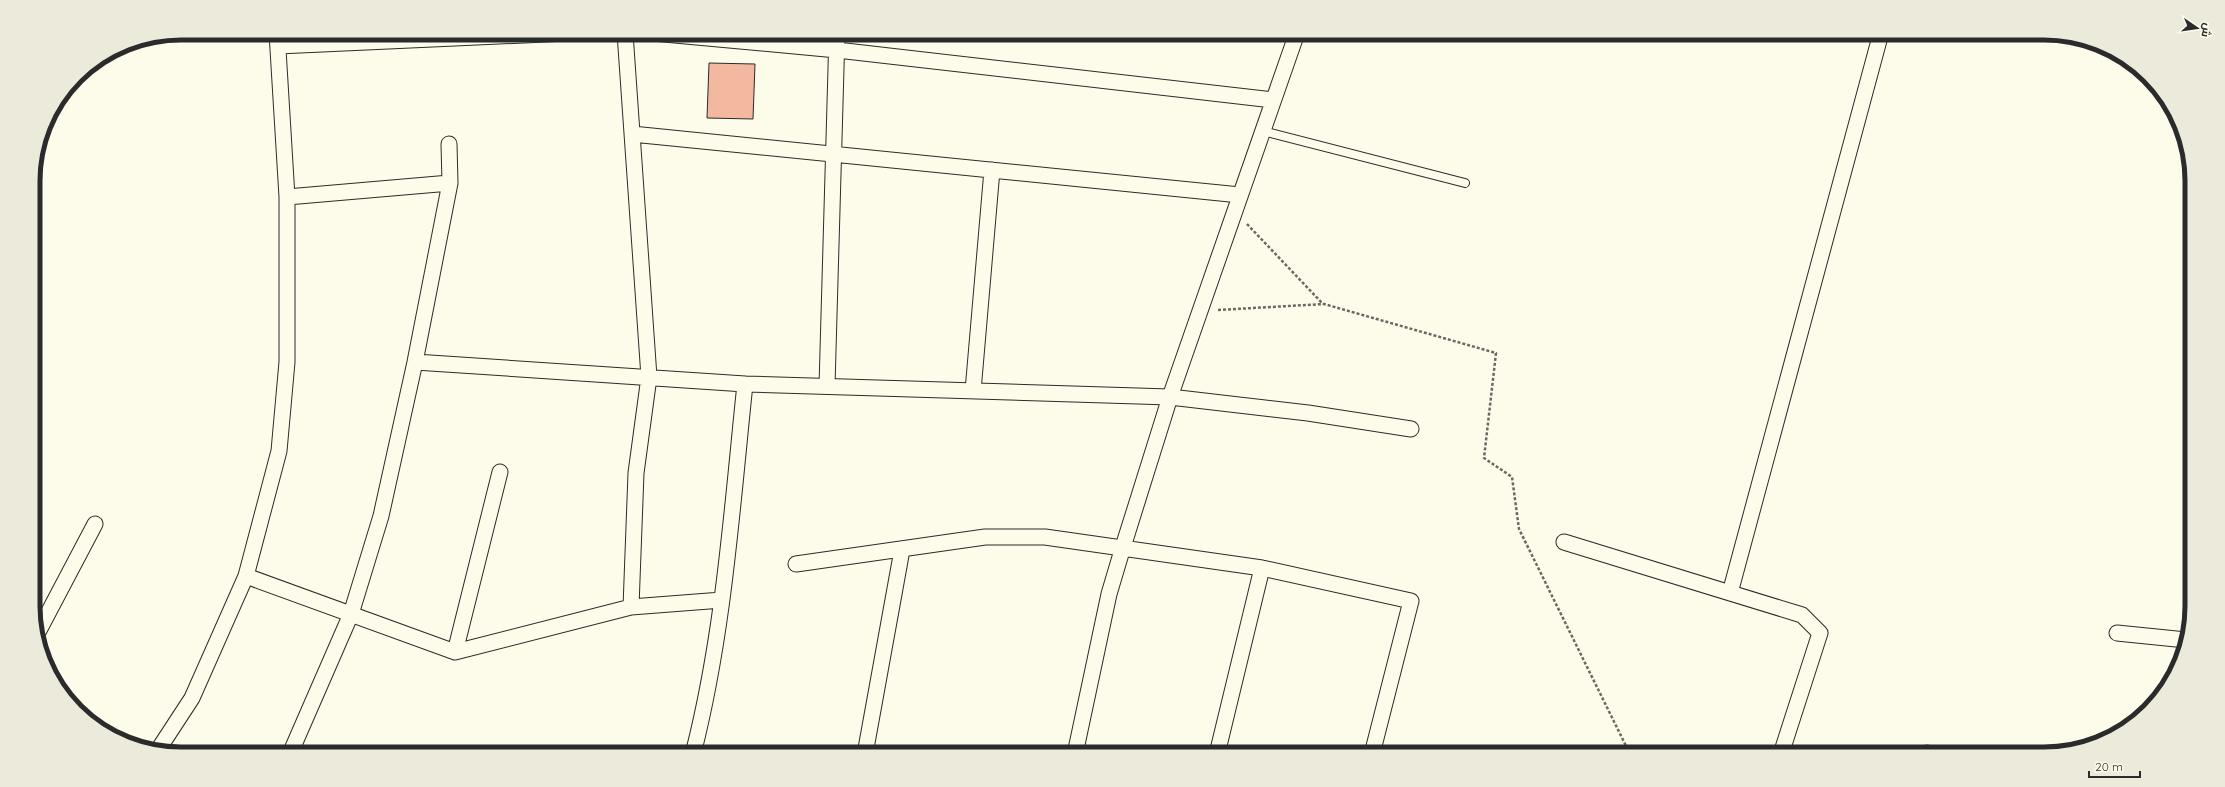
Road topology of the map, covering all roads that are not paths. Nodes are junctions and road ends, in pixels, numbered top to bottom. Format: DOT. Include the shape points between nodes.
graph roads {
  1 [pos="277,40"];
  2 [pos="625,40"];
  3 [pos="728,40"];
  4 [pos="837,40"];
  5 [pos="1294,40"];
  6 [pos="1879,40"];
  7 [pos="837,50"];
  8 [pos="1273,100"];
  9 [pos="1263,131"];
  10 [pos="632,134"];
  11 [pos="449,144"];
  12 [pos="834,154"];
  13 [pos="992,170"];
  14 [pos="450,183"];
  15 [pos="1465,183"];
  16 [pos="1240,195"];
  17 [pos="287,197"];
  18 [pos="415,362"];
  19 [pos="649,377"];
  20 [pos="745,384"];
  21 [pos="827,386"];
  22 [pos="973,391"];
  23 [pos="1170,397"];
  24 [pos="1411,429"];
  25 [pos="500,472"];
  26 [pos="95,524"];
  27 [pos="1564,542"];
  28 [pos="1123,547"];
  29 [pos="902,550"];
  30 [pos="796,564"];
  31 [pos="1262,568"];
  32 [pos="246,576"];
  33 [pos="1730,593"];
  34 [pos="722,600"];
  35 [pos="631,607"];
  36 [pos="351,614"];
  37 [pos="41,626"];
  38 [pos="2117,632"];
  39 [pos="2181,639"];
  40 [pos="455,652"];
  41 [pos="161,746"];
  42 [pos="293,747"];
  43 [pos="695,747"];
  44 [pos="866,747"];
  45 [pos="1076,747"];
  46 [pos="1219,747"];
  47 [pos="1374,747"];
  48 [pos="1783,747"];
  1 -- 17 [label="street"];
  2 -- 10 [label="street"];
  3 -- 7 [label="street"];
  4 -- 7 [label="street"];
  5 -- 8 [label="street"];
  6 -- 33 [label="street"];
  7 -- 8 [label="street"];
  7 -- 12 [label="street"];
  8 -- 9 [label="street"];
  9 -- 15 [label="lane"];
  9 -- 16 [label="street"];
  10 -- 12 [label="street"];
  10 -- 19 [label="street"];
  11 -- 14 [label="street"];
  12 -- 13 [label="street"];
  12 -- 21 [label="street"];
  13 -- 16 [label="street"];
  13 -- 22 [label="street"];
  14 -- 17 [label="street"];
  14 -- 18 [label="street"];
  16 -- 23 [label="street"];
  17 -- 32 [label="street" via="287,362 279,451"];
  18 -- 19 [label="street"];
  18 -- 36 [label="street" via="380,516"];
  19 -- 20 [label="street"];
  19 -- 35 [label="street" via="636,473"];
  20 -- 21 [label="street"];
  20 -- 34 [label="street"];
  21 -- 22 [label="street"];
  22 -- 23 [label="street"];
  23 -- 24 [label="street" via="1308,412"];
  23 -- 28 [label="street"];
  25 -- 40 [label="street"];
  26 -- 37 [label="street"];
  27 -- 33 [label="street"];
  28 -- 29 [label="street" via="1045,537 985,537"];
  28 -- 31 [label="street"];
  28 -- 45 [label="street" via="1109,594"];
  29 -- 30 [label="street"];
  29 -- 44 [label="street"];
  31 -- 46 [label="street"];
  31 -- 47 [label="street" via="1411,601"];
  32 -- 36 [label="street"];
  32 -- 41 [label="street" via="192,698"];
  33 -- 48 [label="street" via="1802,615 1820,633"];
  34 -- 35 [label="street"];
  34 -- 43 [label="street" via="707,700"];
  35 -- 40 [label="street"];
  36 -- 40 [label="street"];
  36 -- 42 [label="street"];
  38 -- 39 [label="street"];
}
